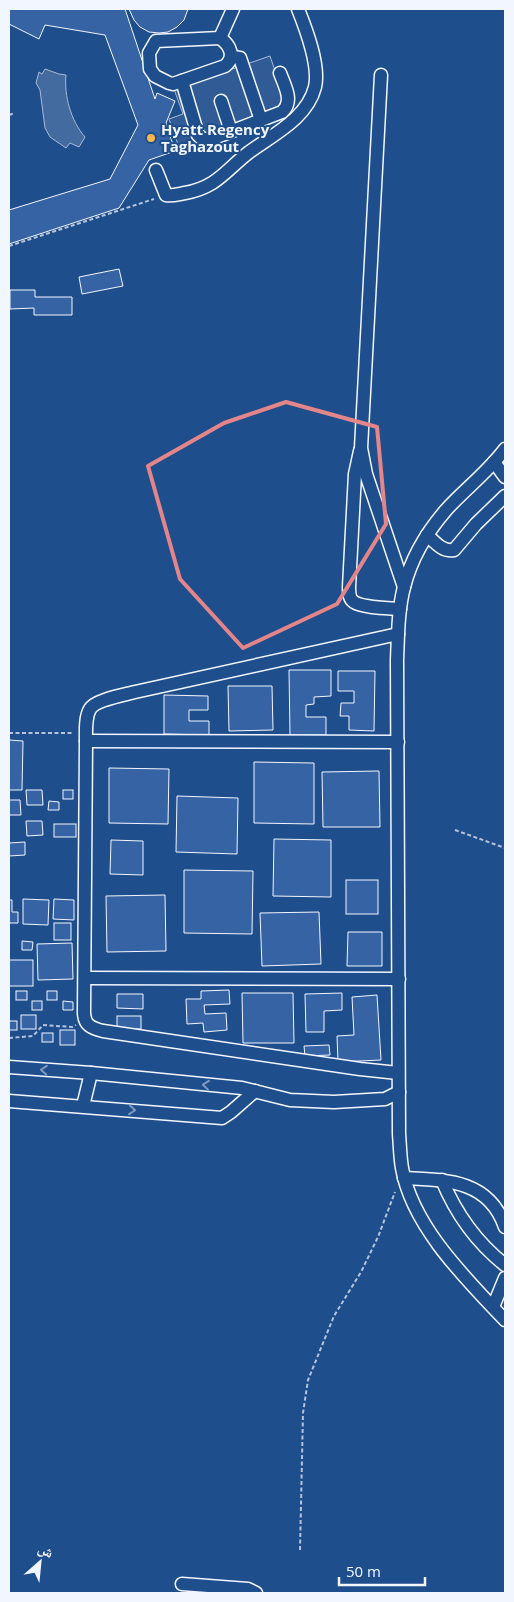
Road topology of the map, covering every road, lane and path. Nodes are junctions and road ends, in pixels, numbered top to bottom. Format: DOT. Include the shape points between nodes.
graph roads {
  1 [pos="233,9"];
  2 [pos="298,9"];
  3 [pos="220,38"];
  4 [pos="232,57"];
  5 [pos="280,73"];
  6 [pos="380,75"];
  7 [pos="182,81"];
  8 [pos="221,101"];
  9 [pos="16,113"];
  10 [pos="9,115"];
  11 [pos="260,120"];
  12 [pos="231,131"];
  13 [pos="156,170"];
  14 [pos="166,195"];
  15 [pos="9,246"];
  16 [pos="361,448"];
  17 [pos="505,449"];
  18 [pos="494,462"];
  19 [pos="505,477"];
  20 [pos="505,496"];
  21 [pos="427,535"];
  22 [pos="404,587"];
  23 [pos="400,609"];
  24 [pos="398,634"];
  25 [pos="9,733"];
  26 [pos="86,737"];
  27 [pos="398,742"];
  28 [pos="455,830"];
  29 [pos="505,848"];
  30 [pos="85,978"];
  31 [pos="399,978"];
  32 [pos="85,1022"];
  33 [pos="9,1038"];
  34 [pos="9,1067"];
  35 [pos="91,1073"];
  36 [pos="398,1073"];
  37 [pos="254,1091"];
  38 [pos="399,1092"];
  39 [pos="9,1101"];
  40 [pos="83,1106"];
  41 [pos="403,1174"];
  42 [pos="442,1180"];
  43 [pos="505,1227"];
  44 [pos="505,1265"];
  45 [pos="505,1278"];
  46 [pos="493,1307"];
  47 [pos="505,1320"];
  48 [pos="300,1550"];
  49 [pos="182,1584"];
  50 [pos="256,1593"];
  1 -- 3 [label="street"];
  2 -- 14 [label="street" via="316,72 315,87 308,101 284,129 251,151 218,180 190,192"];
  3 -- 4 [label="street" via="228,45"];
  3 -- 7 [label="street" via="161,40 153,44 148,59 152,73 169,83"];
  4 -- 7 [label="street" via="225,66"];
  4 -- 11 [label="street" via="240,58"];
  5 -- 11 [label="street" via="289,101 287,107"];
  6 -- 16 [label="street"];
  7 -- 12 [label="street" via="201,138 209,140"];
  8 -- 12 [label="street"];
  9 -- 10 [label="path"];
  11 -- 12 [label="street"];
  13 -- 14 [label="street"];
  14 -- 15 [label="path"];
  16 -- 22 [label="street" via="366,474"];
  16 -- 23 [label="street" via="356,474 351,598 361,605"];
  17 -- 18 [label="street"];
  18 -- 19 [label="street"];
  18 -- 21 [label="street"];
  20 -- 21 [label="street" via="454,550 442,549"];
  21 -- 22 [label="street"];
  22 -- 23 [label="street"];
  23 -- 24 [label="street"];
  24 -- 26 [label="street" via="96,703 87,715"];
  24 -- 27 [label="street"];
  25 -- 26 [label="path"];
  26 -- 27 [label="street"];
  26 -- 30 [label="street"];
  27 -- 31 [label="street"];
  28 -- 29 [label="path"];
  30 -- 31 [label="street"];
  30 -- 32 [label="street"];
  31 -- 36 [label="street"];
  32 -- 33 [label="path" via="72,1027 44,1025 33,1036"];
  32 -- 36 [label="street" via="103,1031"];
  35 -- 34 [label="street, one-way"];
  37 -- 35 [label="street, one-way"];
  35 -- 40 [label="street"];
  36 -- 38 [label="street"];
  37 -- 38 [label="street" via="290,1100 334,1102 385,1099"];
  40 -- 37 [label="street, one-way" via="222,1118"];
  38 -- 41 [label="street"];
  39 -- 40 [label="street"];
  41 -- 42 [label="street"];
  41 -- 46 [label="street" via="414,1205 428,1230"];
  41 -- 48 [label="path" via="378,1237 334,1316 308,1380 303,1413"];
  42 -- 43 [label="street" via="461,1184 487,1198"];
  42 -- 44 [label="street" via="464,1222"];
  45 -- 46 [label="street"];
  46 -- 47 [label="street"];
  49 -- 50 [label="street" via="248,1589"];
}
